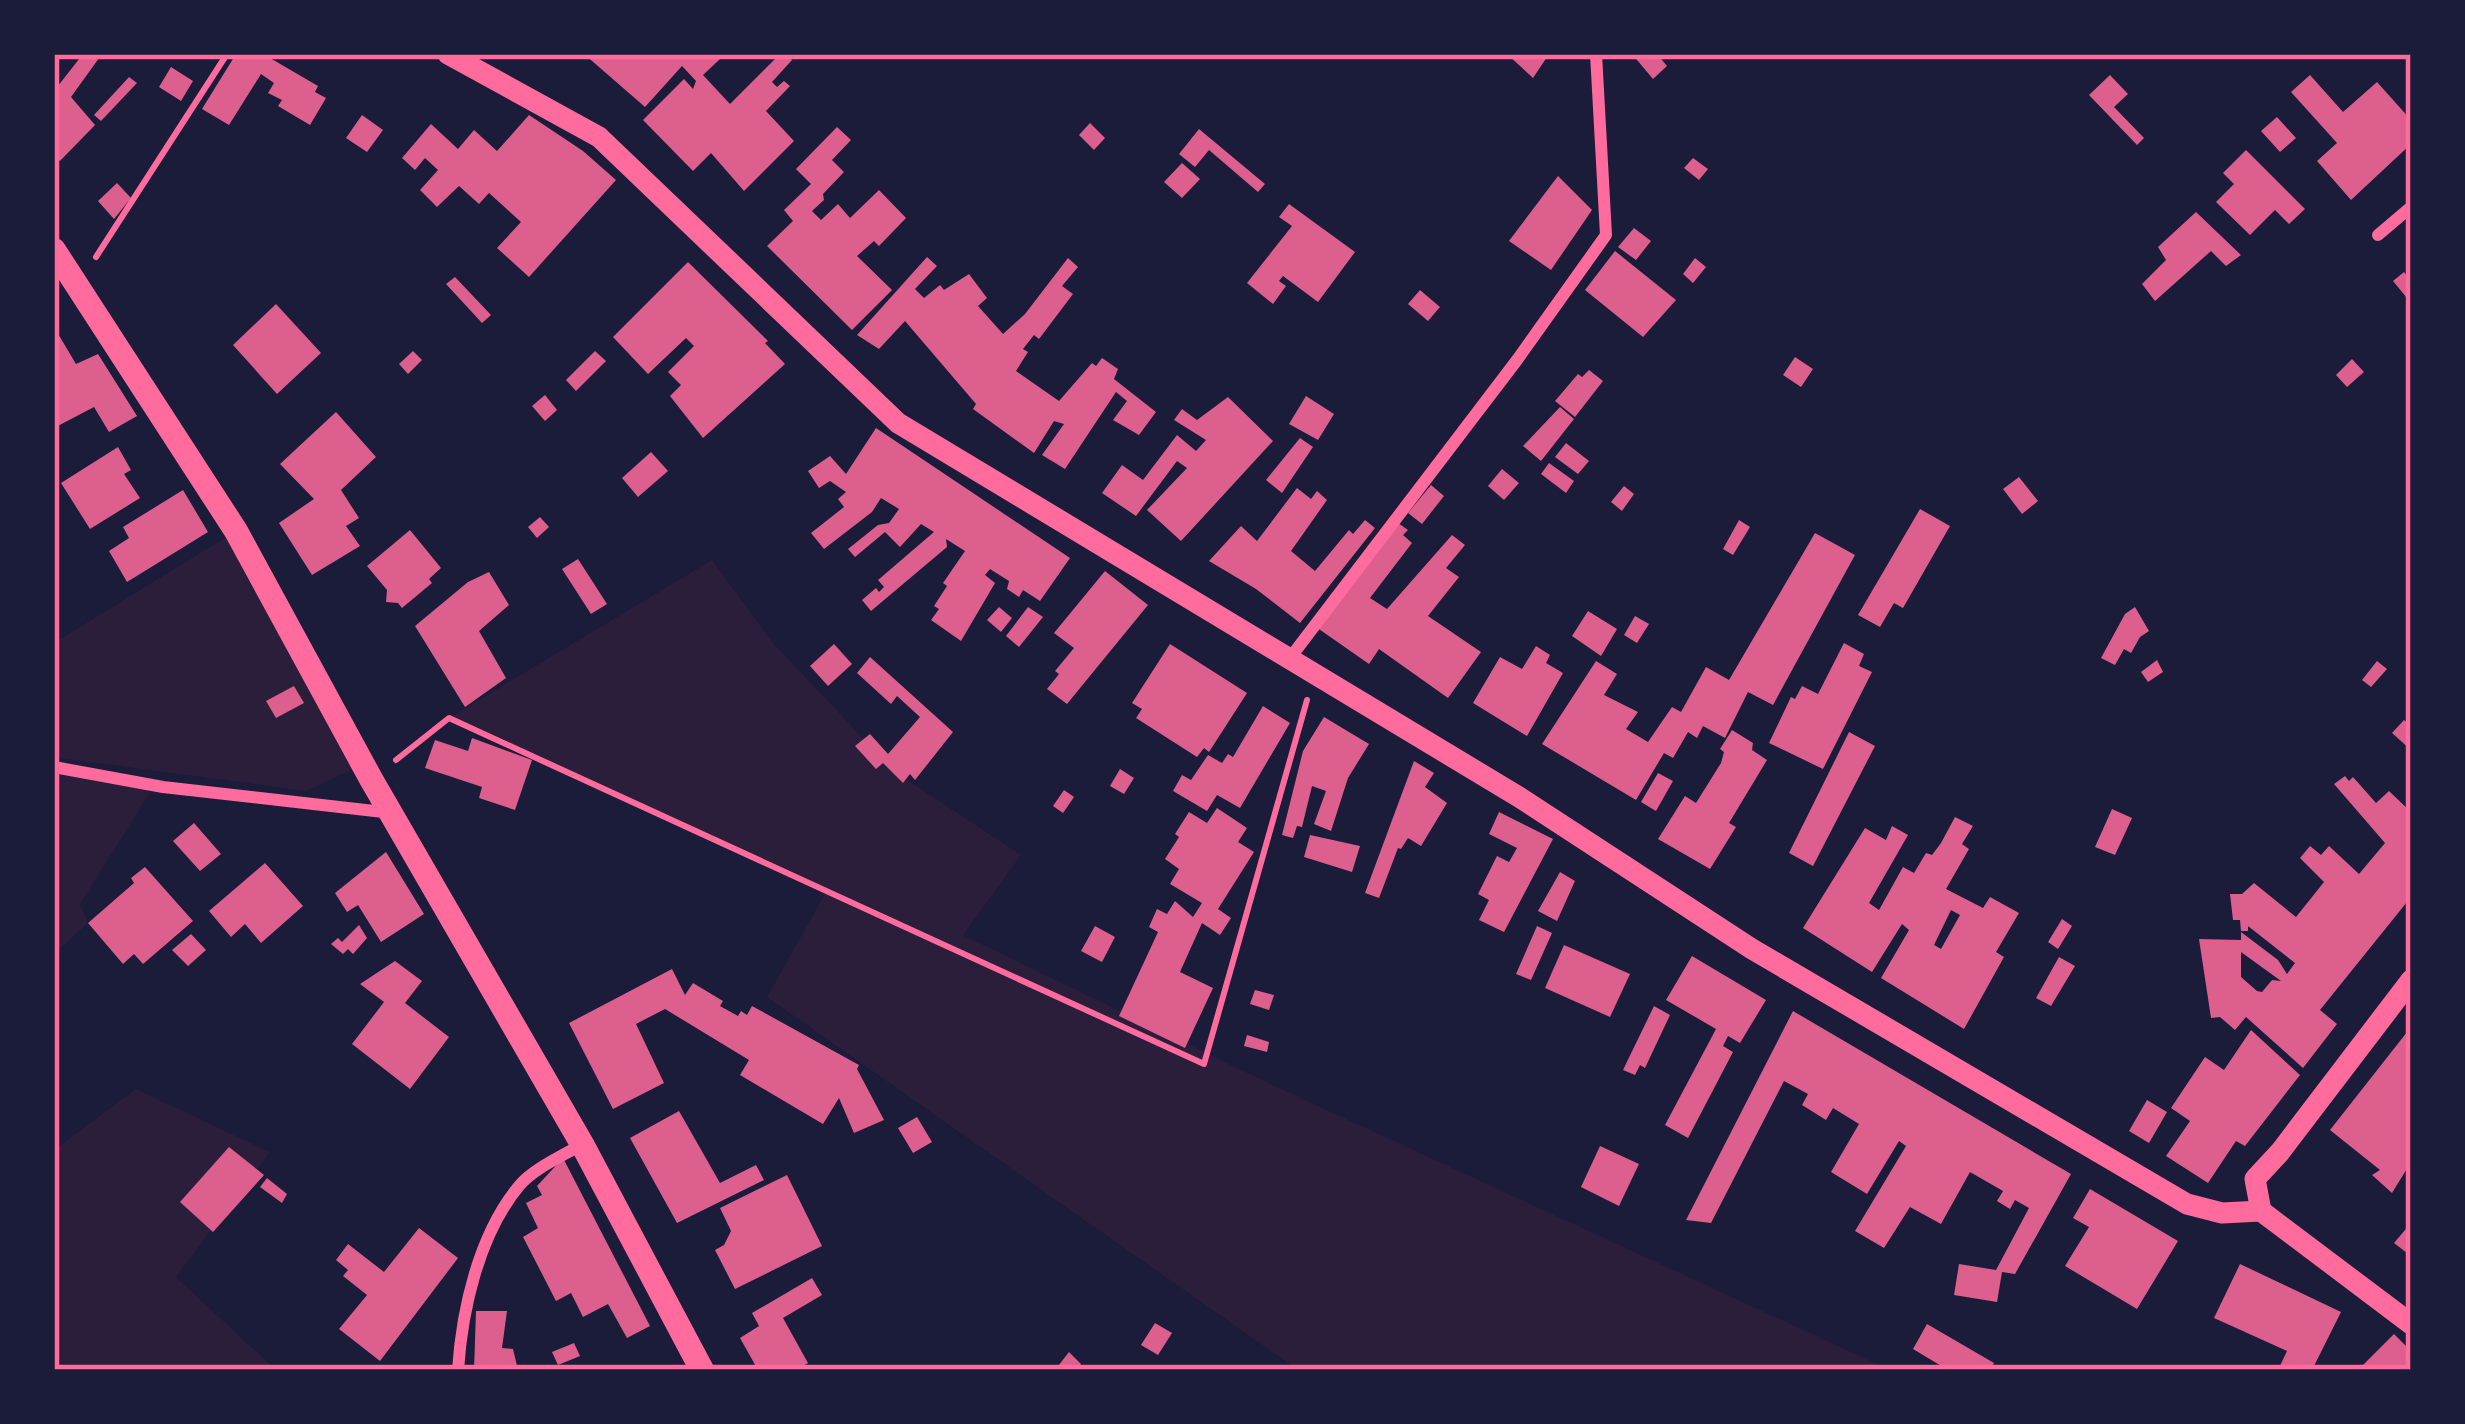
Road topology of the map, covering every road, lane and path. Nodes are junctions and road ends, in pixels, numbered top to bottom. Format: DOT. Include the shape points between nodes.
graph roads {
  1 [pos="227,54"];
  2 [pos="448,54"];
  3 [pos="1596,54"];
  4 [pos="2411,207"];
  5 [pos="2378,235"];
  6 [pos="54,250"];
  7 [pos="78,286"];
  8 [pos="1290,658"];
  9 [pos="1314,674"];
  10 [pos="54,767"];
  11 [pos="371,779"];
  12 [pos="393,814"];
  13 [pos="2411,980"];
  14 [pos="582,1144"];
  15 [pos="2261,1210"];
  16 [pos="2411,1324"];
  17 [pos="458,1370"];
  18 [pos="702,1370"];
  1 -- 7 [label="path"];
  2 -- 8 [label="street" via="599,137 898,423"];
  3 -- 8 [label="street" via="1606,235"];
  4 -- 5 [label="street"];
  6 -- 7 [label="main road"];
  7 -- 11 [label="main road" via="236,530"];
  8 -- 9 [label="street"];
  9 -- 11 [label="path" via="1204,1064 449,718"];
  9 -- 15 [label="street" via="1752,949 2186,1204 2222,1213"];
  10 -- 12 [label="street"];
  11 -- 12 [label="main road"];
  12 -- 14 [label="main road"];
  13 -- 15 [label="street" via="2255,1179"];
  14 -- 17 [label="street" via="520,1183 482,1251"];
  14 -- 18 [label="main road"];
  15 -- 16 [label="street"];
}
